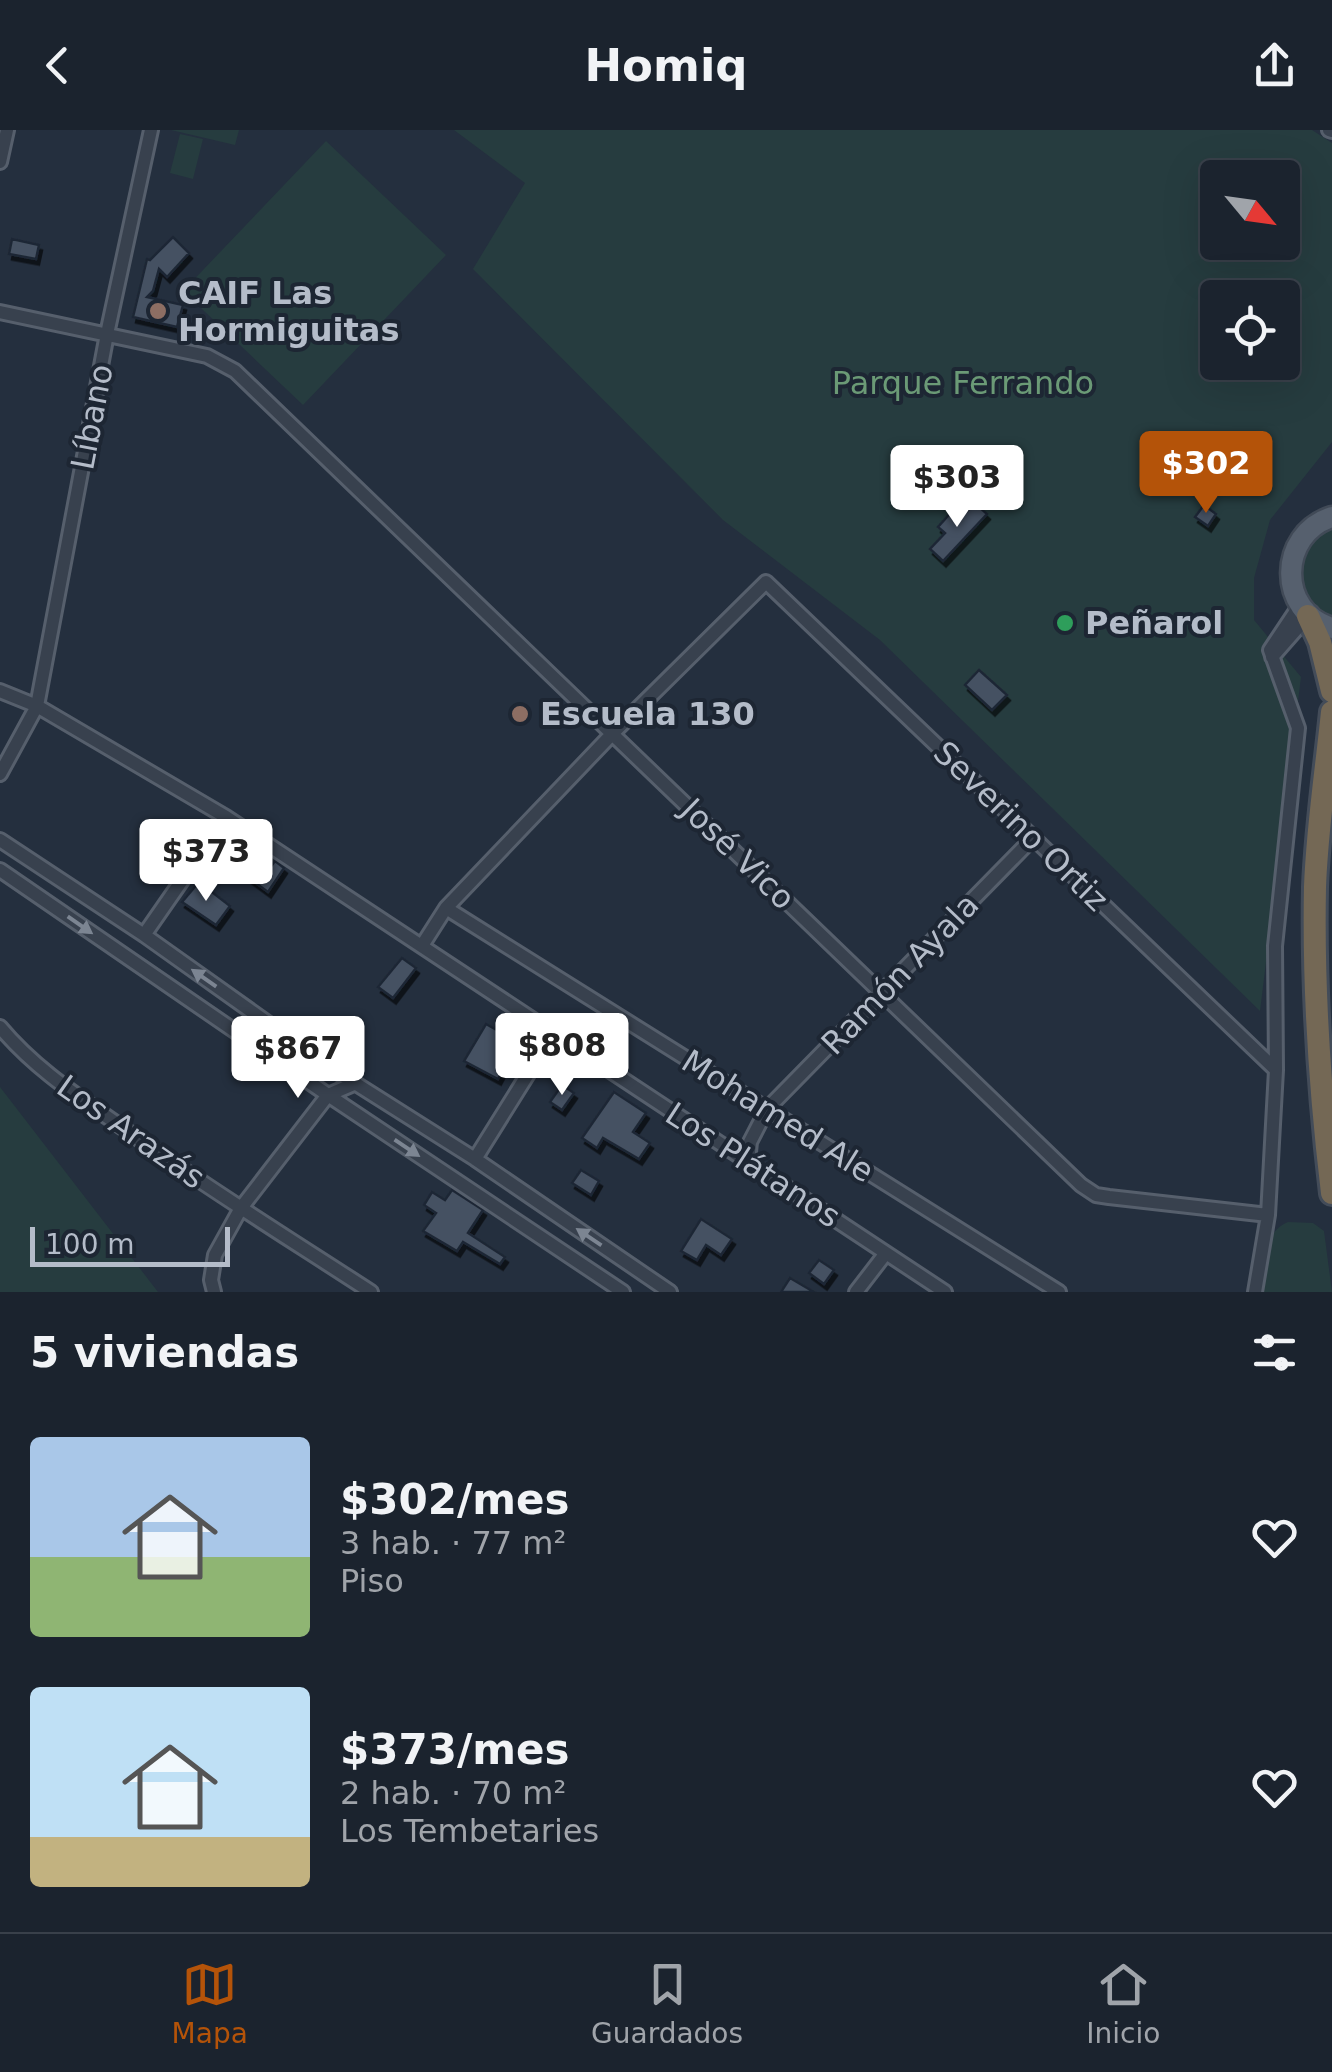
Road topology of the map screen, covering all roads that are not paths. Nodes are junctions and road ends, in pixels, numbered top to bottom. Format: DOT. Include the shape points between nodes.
graph roads {
  1 [pos="7,130"];
  2 [pos="151,130"];
  3 [pos="0,162"];
  4 [pos="0,312"];
  5 [pos="108,334"];
  6 [pos="1332,508"];
  7 [pos="1332,517"];
  8 [pos="1309,529"];
  9 [pos="1304,610"];
  10 [pos="1332,628"];
  11 [pos="0,691"];
  12 [pos="1332,691"];
  13 [pos="37,706"];
  14 [pos="1332,712"];
  15 [pos="613,733"];
  16 [pos="0,774"];
  17 [pos="226,817"];
  18 [pos="1032,838"];
  19 [pos="0,840"];
  20 [pos="0,870"];
  21 [pos="1332,904"];
  22 [pos="446,908"];
  23 [pos="144,935"];
  24 [pos="423,944"];
  25 [pos="1316,960"];
  26 [pos="882,994"];
  27 [pos="0,1027"];
  28 [pos="554,1034"];
  29 [pos="331,1068"];
  30 [pos="1276,1070"];
  31 [pos="356,1083"];
  32 [pos="328,1095"];
  33 [pos="766,1110"];
  34 [pos="475,1159"];
  35 [pos="748,1162"];
  36 [pos="1332,1193"];
  37 [pos="241,1208"];
  38 [pos="1268,1214"];
  39 [pos="886,1253"];
  40 [pos="665,1291"];
  41 [pos="214,1292"];
  42 [pos="371,1292"];
  43 [pos="624,1292"];
  44 [pos="856,1292"];
  45 [pos="946,1292"];
  46 [pos="1060,1292"];
  47 [pos="1255,1292"];
  1 -- 3 [label="street"];
  2 -- 5 [label="street, Líbano"];
  4 -- 5 [label="street, José Vico"];
  5 -- 13 [label="street, Líbano"];
  5 -- 15 [label="street, José Vico" via="208,356 236,372"];
  6 -- 8 [label="main road"];
  7 -- 8 [label="main road"];
  8 -- 9 [label="main road" via="1290,562 1290,582"];
  9 -- 10 [label="main road"];
  9 -- 12 [label="highway"];
  9 -- 30 [label="street" via="1272,657 1298,728 1274,946"];
  11 -- 13 [label="street, Los Plátanos"];
  13 -- 16 [label="street"];
  13 -- 17 [label="street, Los Plátanos"];
  14 -- 25 [label="highway" via="1315,888"];
  15 -- 18 [label="street, Severino Ortiz" via="766,582"];
  15 -- 22 [label="street"];
  15 -- 26 [label="street, José Vico"];
  17 -- 23 [label="street"];
  17 -- 24 [label="street, Los Plátanos"];
  18 -- 26 [label="street, Ramón Ayala"];
  18 -- 30 [label="street, Severino Ortiz"];
  19 -- 23 [label="street"];
  20 -- 32 [label="street, one-way"];
  21 -- 25 [label="highway"];
  22 -- 24 [label="street"];
  22 -- 33 [label="street, Mohamed Ale"];
  29 -- 23 [label="street, one-way"];
  24 -- 28 [label="street, Los Plátanos"];
  25 -- 36 [label="highway"];
  26 -- 33 [label="street, Ramón Ayala"];
  26 -- 38 [label="street, José Vico" via="1096,1194"];
  27 -- 37 [label="street, Los Arazás" via="28,1059"];
  28 -- 34 [label="street"];
  28 -- 35 [label="street, Los Plátanos"];
  29 -- 31 [label="street"];
  29 -- 32 [label="street"];
  30 -- 38 [label="street"];
  31 -- 32 [label="street"];
  31 -- 34 [label="street"];
  32 -- 37 [label="street"];
  32 -- 43 [label="street, one-way"];
  33 -- 35 [label="street"];
  33 -- 46 [label="street, Mohamed Ale"];
  40 -- 34 [label="street, one-way"];
  35 -- 39 [label="street, Los Plátanos"];
  37 -- 41 [label="street" via="215,1256"];
  37 -- 42 [label="street, Los Arazás"];
  38 -- 47 [label="street"];
  39 -- 44 [label="street"];
  39 -- 45 [label="street, Los Plátanos"];
}
